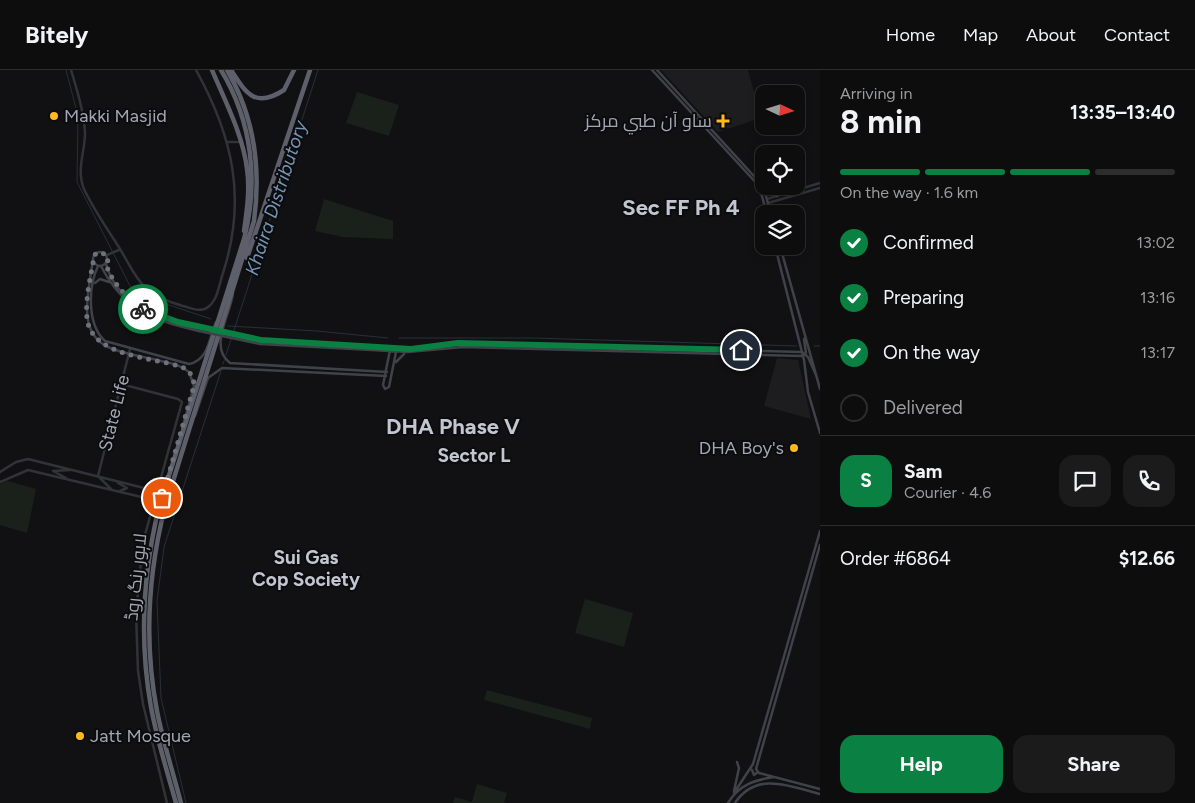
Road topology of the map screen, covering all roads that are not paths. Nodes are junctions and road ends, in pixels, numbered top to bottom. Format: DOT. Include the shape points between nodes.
graph roads {
  1 [pos="71,70"];
  2 [pos="196,70"];
  3 [pos="212,70"];
  4 [pos="221,70"];
  5 [pos="229,70"];
  6 [pos="294,70"];
  7 [pos="310,70"];
  8 [pos="652,70"];
  9 [pos="658,70"];
  10 [pos="706,123"];
  11 [pos="703,126"];
  12 [pos="228,142"];
  13 [pos="241,142"];
  14 [pos="755,176"];
  15 [pos="820,183"];
  16 [pos="820,188"];
  17 [pos="767,195"];
  18 [pos="777,196"];
  19 [pos="768,198"];
  20 [pos="768,203"];
  21 [pos="764,205"];
  22 [pos="244,239"];
  23 [pos="118,250"];
  24 [pos="777,255"];
  25 [pos="782,255"];
  26 [pos="107,256"];
  27 [pos="93,259"];
  28 [pos="106,264"];
  29 [pos="100,266"];
  30 [pos="110,283"];
  31 [pos="94,285"];
  32 [pos="233,292"];
  33 [pos="222,309"];
  34 [pos="199,329"];
  35 [pos="804,336"];
  36 [pos="390,347"];
  37 [pos="396,348"];
  38 [pos="130,349"];
  39 [pos="390,351"];
  40 [pos="396,352"];
  41 [pos="408,352"];
  42 [pos="129,353"];
  43 [pos="804,354"];
  44 [pos="210,365"];
  45 [pos="394,367"];
  46 [pos="386,374"];
  47 [pos="816,375"];
  48 [pos="208,378"];
  49 [pos="121,384"];
  50 [pos="820,389"];
  51 [pos="190,429"];
  52 [pos="820,433"];
  53 [pos="179,445"];
  54 [pos="73,470"];
  55 [pos="0,472"];
  56 [pos="98,476"];
  57 [pos="69,480"];
  58 [pos="112,480"];
  59 [pos="0,482"];
  60 [pos="113,491"];
  61 [pos="156,491"];
  62 [pos="119,492"];
  63 [pos="154,500"];
  64 [pos="820,531"];
  65 [pos="820,545"];
  66 [pos="737,762"];
  67 [pos="752,768"];
  68 [pos="759,772"];
  69 [pos="776,777"];
  70 [pos="820,789"];
  71 [pos="734,793"];
  72 [pos="820,794"];
  73 [pos="167,803"];
  74 [pos="176,803"];
  75 [pos="181,803"];
  76 [pos="728,803"];
  77 [pos="735,803"];
  1 -- 23 [label="street" via="85,131 80,175"];
  2 -- 12 [label="street" via="217,110"];
  3 -- 13 [label="highway"];
  4 -- 22 [label="highway, لاہور رنگ روڈ" via="240,109 250,152 251,201"];
  5 -- 6 [label="highway" via="246,93 263,98 284,90"];
  5 -- 32 [label="highway, لاہور رنگ روڈ" via="250,126 257,176 254,221"];
  7 -- 32 [label="highway" via="273,185"];
  8 -- 11 [label="main road"];
  9 -- 10 [label="main road"];
  10 -- 11 [label="main road"];
  10 -- 14 [label="main road"];
  11 -- 21 [label="main road" via="758,186"];
  12 -- 13 [label="street"];
  12 -- 23 [label="street" via="235,185 234,229 215,299 210,306 197,310 155,295 133,274"];
  13 -- 22 [label="highway" via="248,179"];
  15 -- 18 [label="street"];
  16 -- 20 [label="street"];
  17 -- 19 [label="main road"];
  18 -- 19 [label="street"];
  19 -- 20 [label="main road"];
  22 -- 33 [label="highway, لاہور رنگ روڈ"];
  23 -- 26 [label="street"];
  24 -- 43 [label="main road"];
  25 -- 35 [label="main road"];
  26 -- 27 [label="main road" via="99,252"];
  26 -- 28 [label="main road"];
  27 -- 29 [label="main road"];
  27 -- 42 [label="main road" via="87,310 90,328 104,345"];
  28 -- 29 [label="main road"];
  28 -- 34 [label="main road" via="126,295 148,312"];
  29 -- 30 [label="main road"];
  29 -- 31 [label="main road"];
  30 -- 31 [label="main road" via="100,279"];
  30 -- 34 [label="main road" via="132,307 146,316"];
  31 -- 38 [label="main road" via="91,310 94,328 105,341"];
  32 -- 44 [label="highway, لاہور رنگ روڈ"];
  32 -- 46 [label="main road" via="220,347 223,357 232,364"];
  33 -- 38 [label="main road" via="204,356 195,362 186,364"];
  33 -- 53 [label="highway, لاہور رنگ روڈ"];
  34 -- 36 [label="main road, bridge" via="261,340"];
  34 -- 39 [label="main road, bridge" via="260,344"];
  35 -- 43 [label="main road"];
  35 -- 47 [label="main road"];
  36 -- 37 [label="main road"];
  36 -- 39 [label="main road"];
  37 -- 40 [label="main road"];
  37 -- 43 [label="main road" via="458,343"];
  38 -- 42 [label="street, State Life"];
  39 -- 40 [label="main road"];
  39 -- 46 [label="main road"];
  40 -- 41 [label="main road"];
  40 -- 45 [label="main road"];
  41 -- 43 [label="main road" via="462,347"];
  41 -- 45 [label="main road" via="398,358"];
  42 -- 49 [label="street, State Life"];
  42 -- 53 [label="main road" via="182,367 193,377 194,386"];
  43 -- 47 [label="main road"];
  43 -- 52 [label="main road" via="808,392"];
  44 -- 48 [label="main road"];
  44 -- 51 [label="highway, لاہور رنگ روڈ"];
  45 -- 46 [label="main road" via="390,387 385,389"];
  46 -- 48 [label="main road" via="228,368 219,369"];
  47 -- 50 [label="main road"];
  48 -- 51 [label="main road"];
  49 -- 56 [label="street, State Life"];
  49 -- 61 [label="street" via="182,402"];
  51 -- 75 [label="highway, لاہور رنگ روڈ" via="159,532 150,603 150,652 155,700"];
  53 -- 74 [label="highway, لاہور رنگ روڈ" via="153,535 146,576 144,618 145,664 151,708"];
  54 -- 55 [label="street" via="26,459"];
  54 -- 56 [label="street"];
  54 -- 57 [label="street" via="53,470"];
  56 -- 58 [label="street"];
  56 -- 60 [label="street"];
  57 -- 59 [label="street" via="26,470"];
  57 -- 60 [label="street"];
  58 -- 61 [label="street"];
  58 -- 62 [label="street" via="127,488"];
  60 -- 62 [label="street"];
  61 -- 63 [label="street"];
  62 -- 63 [label="street"];
  63 -- 73 [label="street" via="138,577 136,644 144,712"];
  64 -- 67 [label="main road"];
  65 -- 68 [label="main road" via="757,767"];
  66 -- 71 [label="main road" via="739,768"];
  67 -- 68 [label="main road" via="754,775"];
  67 -- 71 [label="main road"];
  68 -- 69 [label="main road"];
  69 -- 70 [label="main road"];
  69 -- 71 [label="main road" via="753,781"];
  71 -- 76 [label="main road"];
  72 -- 77 [label="main road" via="765,783 752,786"];
}
